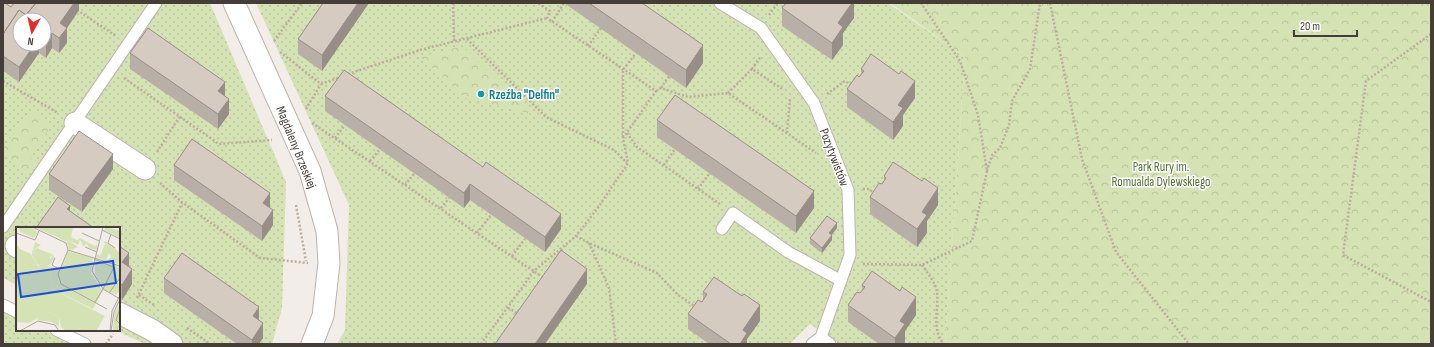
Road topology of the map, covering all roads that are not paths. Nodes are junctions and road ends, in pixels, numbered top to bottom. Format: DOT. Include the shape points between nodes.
graph roads {
  1 [pos="156,3"];
  2 [pos="234,3"];
  3 [pos="720,3"];
  4 [pos="75,123"];
  5 [pos="145,170"];
  6 [pos="3,227"];
  7 [pos="722,229"];
  8 [pos="840,280"];
  9 [pos="3,305"];
  10 [pos="16,312"];
  11 [pos="120,320"];
  12 [pos="58,331"];
  13 [pos="817,341"];
  14 [pos="86,344"];
  15 [pos="172,344"];
  16 [pos="312,344"];
  17 [pos="830,344"];
  1 -- 4 [label="lane"];
  2 -- 16 [label="street, Magdaleny Brzeskiej" via="310,171 327,231 330,263 323,316"];
  3 -- 8 [label="lane, Pozytywistów" via="762,28 814,103 848,190 850,255"];
  4 -- 5 [label="street"];
  4 -- 6 [label="lane"];
  7 -- 8 [label="lane" via="733,213 788,252"];
  8 -- 13 [label="lane, Pozytywistów"];
  9 -- 10 [label="lane"];
  11 -- 15 [label="street" via="152,330"];
  12 -- 14 [label="lane"];
  13 -- 17 [label="lane"];
}
